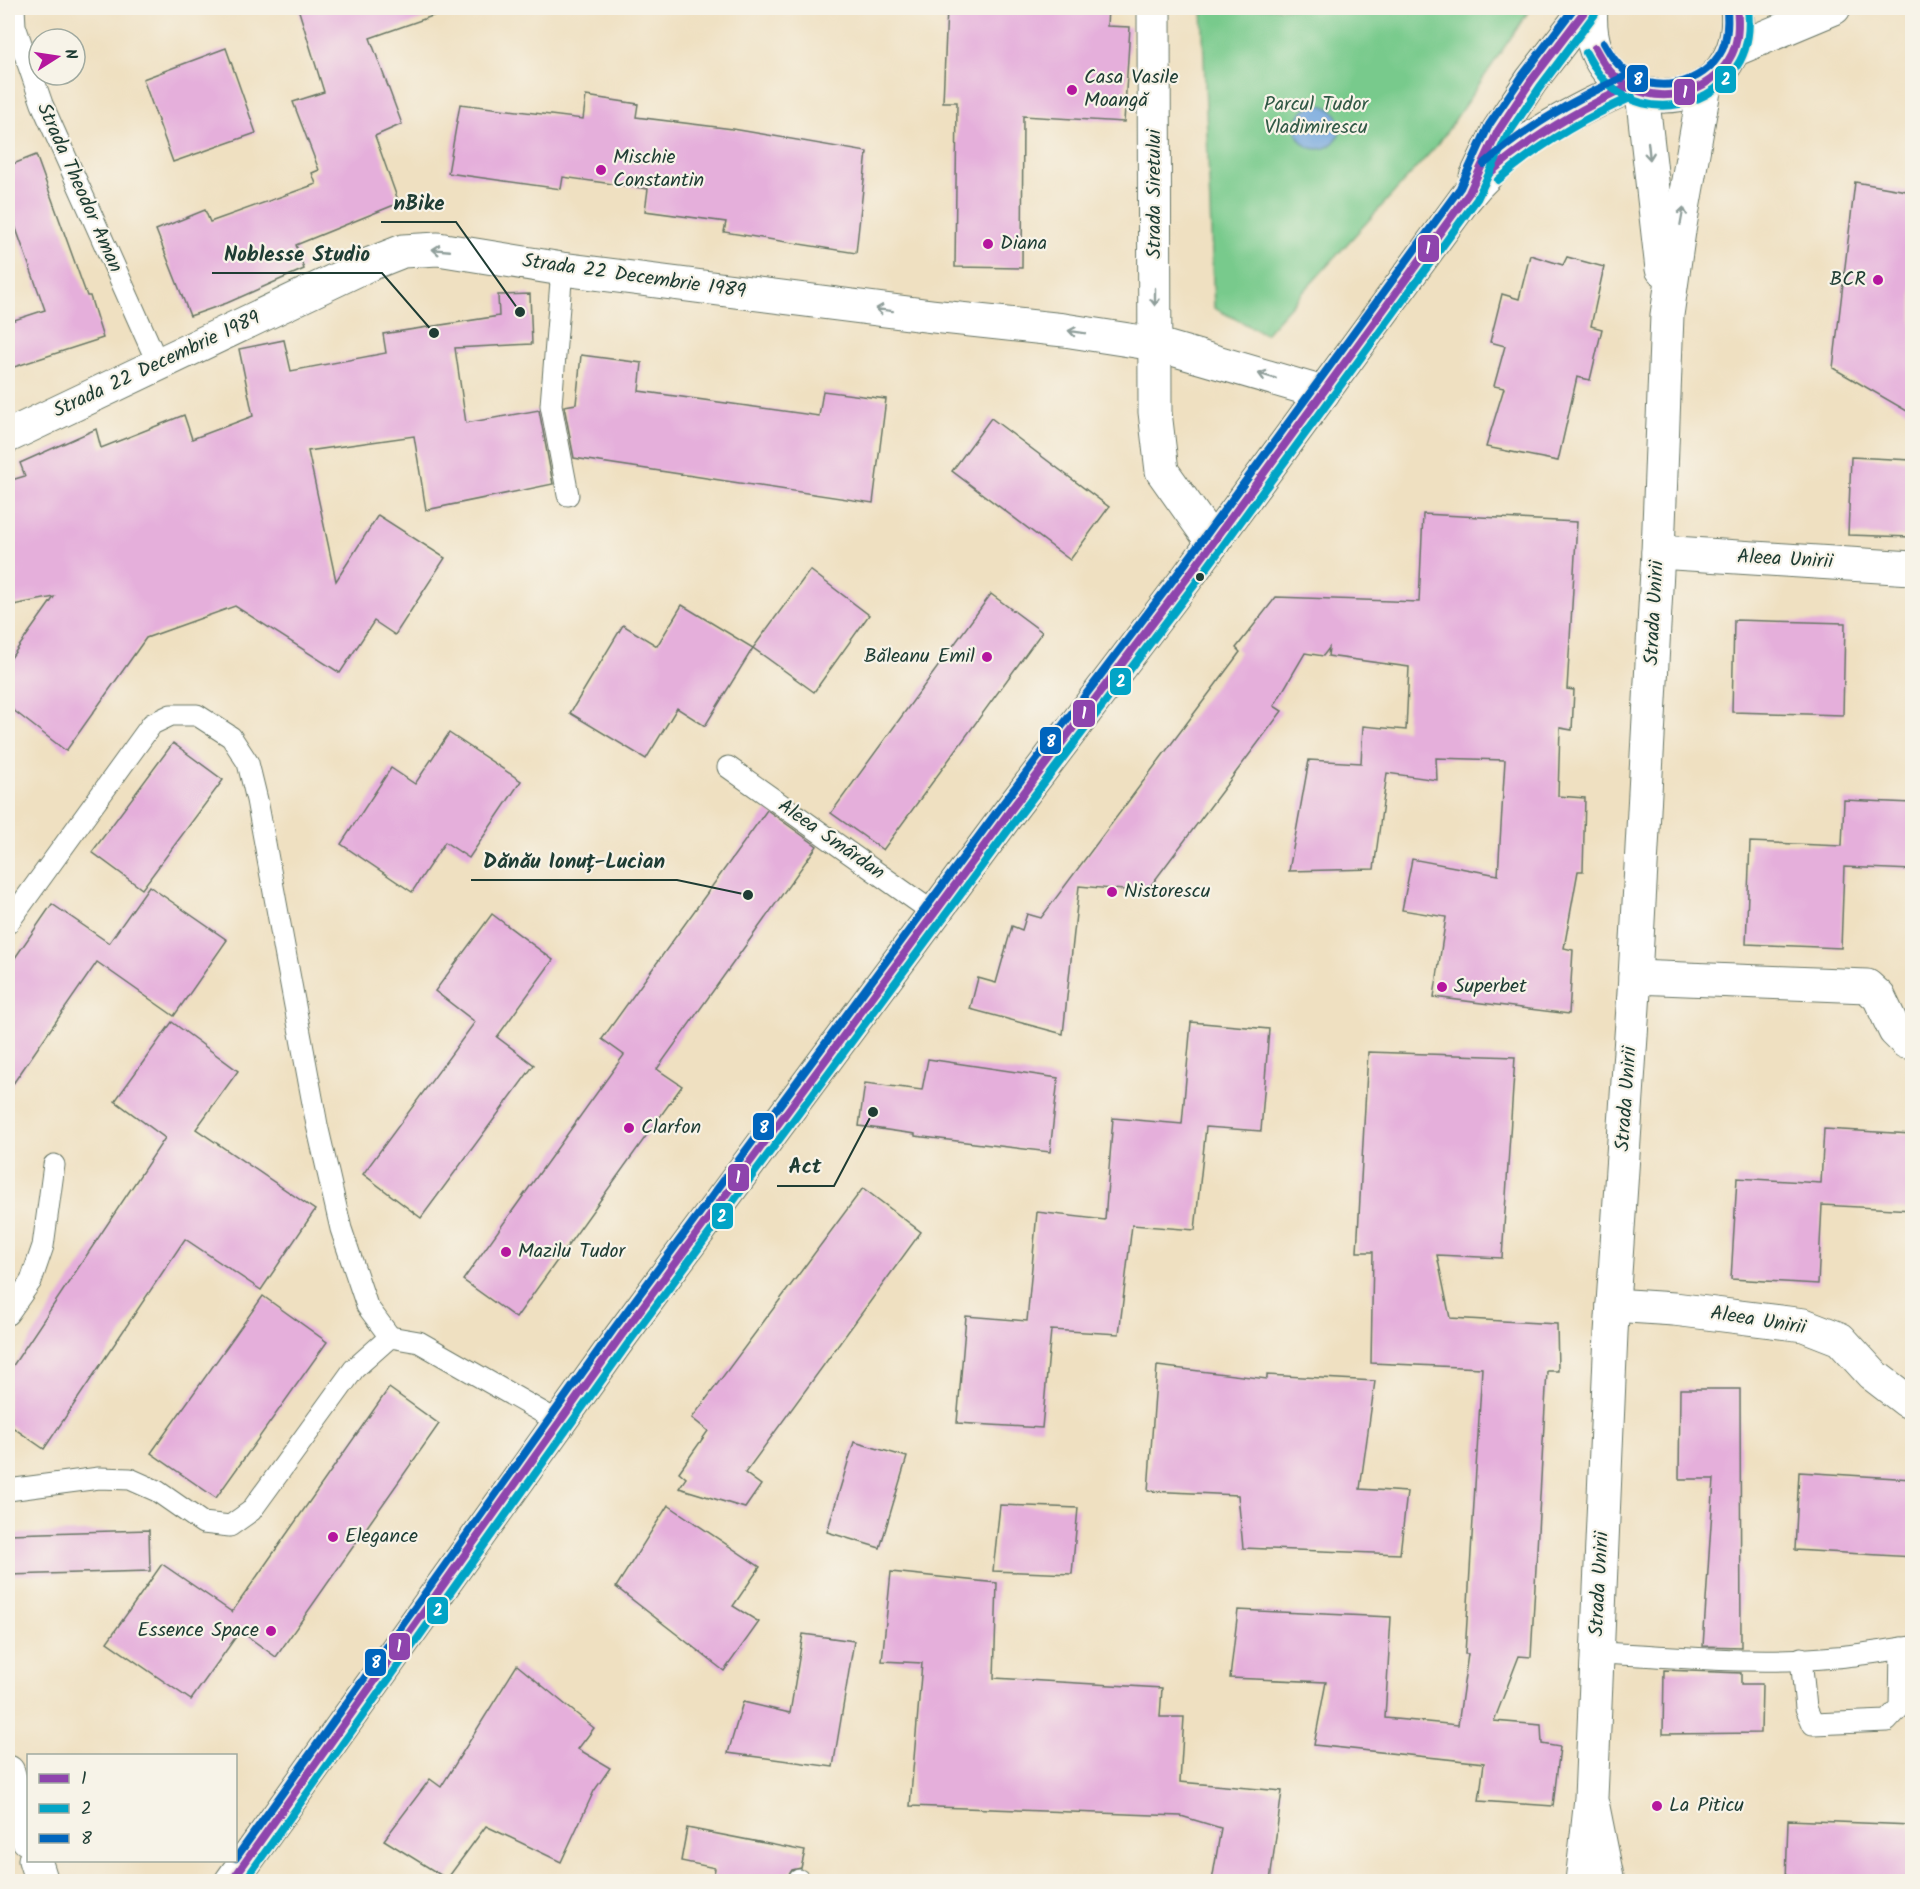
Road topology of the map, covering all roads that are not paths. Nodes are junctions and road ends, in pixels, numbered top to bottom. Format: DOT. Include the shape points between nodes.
graph roads {
  1 [pos="14,8"];
  2 [pos="1154,8"];
  3 [pos="1589,8"];
  4 [pos="1737,8"];
  5 [pos="1834,8"];
  6 [pos="1734,50"];
  7 [pos="1705,85"];
  8 [pos="1635,90"];
  9 [pos="1469,193"];
  10 [pos="562,269"];
  11 [pos="1667,315"];
  12 [pos="1155,344"];
  13 [pos="158,364"];
  14 [pos="1323,393"];
  15 [pos="8,435"];
  16 [pos="568,495"];
  17 [pos="1213,543"];
  18 [pos="1658,552"];
  19 [pos="1912,568"];
  20 [pos="728,767"];
  21 [pos="934,913"];
  22 [pos="8,923"];
  23 [pos="1635,977"];
  24 [pos="1912,1042"];
  25 [pos="54,1165"];
  26 [pos="1613,1305"];
  27 [pos="8,1314"];
  28 [pos="390,1337"];
  29 [pos="1912,1402"];
  30 [pos="559,1422"];
  31 [pos="8,1490"];
  32 [pos="1907,1648"];
  33 [pos="1597,1653"];
  34 [pos="1801,1658"];
  35 [pos="8,1772"];
  36 [pos="1591,1798"];
  37 [pos="27,1836"];
  38 [pos="36,1862"];
  39 [pos="42,1881"];
  40 [pos="231,1881"];
  41 [pos="1582,1881"];
  42 [pos="1608,1881"];
  1 -- 13 [label="lane, Strada Theodor Aman" via="15,26 42,104"];
  2 -- 12 [label="main road, Strada Siretului, one-way"];
  3 -- 8 [label="main road" via="1595,51 1608,72"];
  3 -- 9 [label="main road" via="1531,81 1498,131"];
  4 -- 6 [label="main road" via="1739,28"];
  5 -- 6 [label="main road"];
  6 -- 7 [label="main road" via="1722,70"];
  7 -- 8 [label="main road" via="1685,94 1664,97"];
  11 -- 7 [label="main road, Strada Unirii, one-way"];
  8 -- 9 [label="main road" via="1555,122 1519,147"];
  8 -- 11 [label="main road, Strada Unirii, one-way"];
  9 -- 14 [label="main road"];
  12 -- 10 [label="main road, Strada 22 Decembrie 1989, one-way"];
  10 -- 13 [label="main road, Strada 22 Decembrie 1989, one-way" via="438,249 403,251"];
  10 -- 16 [label="lane" via="551,405"];
  11 -- 18 [label="main road, Strada Unirii"];
  14 -- 12 [label="main road, Strada 22 Decembrie 1989, one-way"];
  12 -- 17 [label="main road" via="1155,412 1162,471"];
  13 -- 15 [label="main road, Strada 22 Decembrie 1989"];
  14 -- 17 [label="main road"];
  17 -- 21 [label="main road"];
  18 -- 19 [label="main road, Aleea Unirii"];
  18 -- 23 [label="main road, Strada Unirii"];
  20 -- 21 [label="lane, Aleea Smârdan"];
  21 -- 30 [label="main road"];
  22 -- 28 [label="lane" via="152,724 171,714 197,715 231,737 248,763 257,800 317,1125 341,1229 367,1306"];
  23 -- 24 [label="main road" via="1867,986 1879,997 1895,1031 1906,1042"];
  23 -- 26 [label="main road, Strada Unirii"];
  25 -- 27 [label="lane" via="43,1246 31,1281"];
  26 -- 29 [label="main road, Aleea Unirii" via="1804,1325 1840,1339 1872,1374"];
  26 -- 33 [label="main road, Strada Unirii"];
  28 -- 30 [label="lane" via="419,1342"];
  28 -- 31 [label="lane" via="354,1369 251,1511 230,1526 203,1523 157,1491 130,1479 99,1478"];
  30 -- 40 [label="main road"];
  32 -- 34 [label="lane"];
  32 -- 34 [label="lane" via="1900,1707 1887,1721 1813,1724 1806,1708"];
  33 -- 34 [label="lane"];
  33 -- 36 [label="main road, Strada Unirii"];
  35 -- 37 [label="main road"];
  36 -- 41 [label="main road, Strada Unirii"];
  36 -- 42 [label="main road"];
  38 -- 39 [label="main road"];
}
